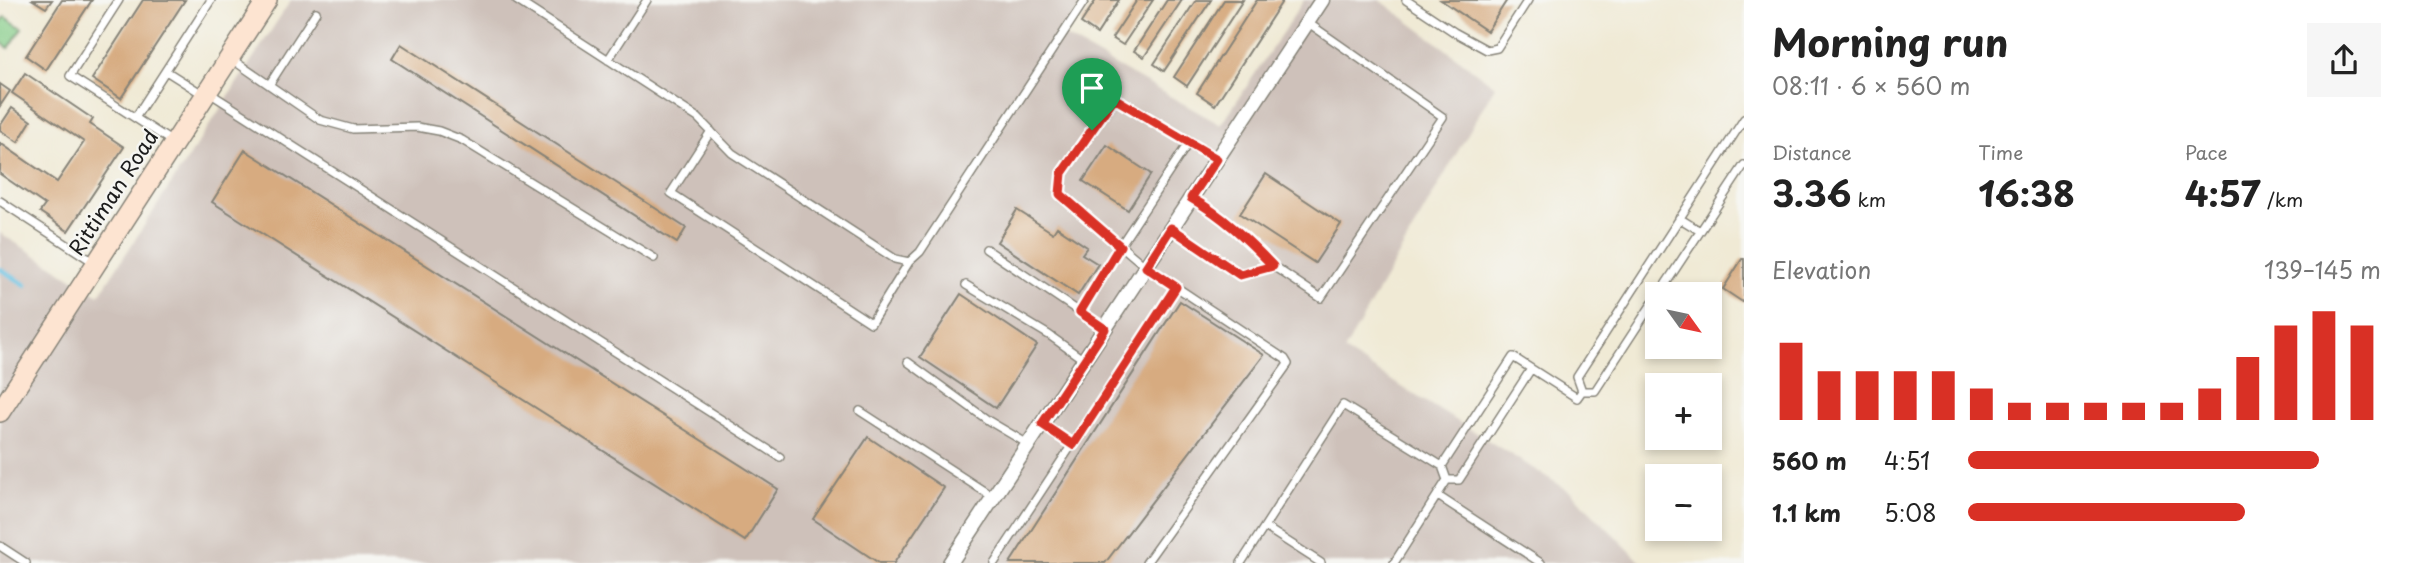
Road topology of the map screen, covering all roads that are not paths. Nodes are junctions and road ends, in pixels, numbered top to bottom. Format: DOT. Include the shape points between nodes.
graph roads {
  1 [pos="119,0"];
  2 [pos="211,0"];
  3 [pos="516,0"];
  4 [pos="647,0"];
  5 [pos="1085,0"];
  6 [pos="1322,0"];
  7 [pos="1406,0"];
  8 [pos="1528,0"];
  9 [pos="263,1"];
  10 [pos="316,12"];
  11 [pos="1307,22"];
  12 [pos="229,58"];
  13 [pos="608,60"];
  14 [pos="166,71"];
  15 [pos="269,85"];
  16 [pos="206,93"];
  17 [pos="135,118"];
  18 [pos="1744,119"];
  19 [pos="711,131"];
  20 [pos="1189,142"];
  21 [pos="174,143"];
  22 [pos="1217,159"];
  23 [pos="1744,165"];
  24 [pos="1191,198"];
  25 [pos="0,201"];
  26 [pos="1679,218"];
  27 [pos="1171,228"];
  28 [pos="1700,231"];
  29 [pos="1120,246"];
  30 [pos="986,249"];
  31 [pos="654,258"];
  32 [pos="909,262"];
  33 [pos="96,264"];
  34 [pos="1273,266"];
  35 [pos="1146,267"];
  36 [pos="1667,282"];
  37 [pos="966,285"];
  38 [pos="1176,287"];
  39 [pos="1080,312"];
  40 [pos="1645,315"];
  41 [pos="1105,329"];
  42 [pos="1084,360"];
  43 [pos="908,362"];
  44 [pos="1531,369"];
  45 [pos="1582,391"];
  46 [pos="860,411"];
  47 [pos="0,412"];
  48 [pos="1042,424"];
  49 [pos="1028,444"];
  50 [pos="1073,445"];
  51 [pos="780,457"];
  52 [pos="1442,466"];
  53 [pos="1447,480"];
  54 [pos="1438,496"];
  55 [pos="994,497"];
  56 [pos="1265,527"];
  57 [pos="0,546"];
  58 [pos="26,563"];
  59 [pos="950,563"];
  60 [pos="994,563"];
  61 [pos="1146,563"];
  62 [pos="1241,563"];
  63 [pos="1321,563"];
  64 [pos="1394,563"];
  65 [pos="1541,563"];
  1 -- 17 [label="lane" via="70,76"];
  2 -- 14 [label="lane"];
  3 -- 13 [label="lane"];
  4 -- 13 [label="lane"];
  5 -- 32 [label="lane" via="920,252"];
  6 -- 11 [label="street"];
  7 -- 8 [label="lane" via="1487,50 1497,48"];
  9 -- 12 [label="main road, Rittiman Road"];
  10 -- 15 [label="lane"];
  11 -- 22 [label="street"];
  11 -- 34 [label="lane" via="1443,117 1321,298"];
  12 -- 15 [label="lane"];
  12 -- 16 [label="main road, Rittiman Road"];
  13 -- 19 [label="lane"];
  14 -- 16 [label="lane"];
  14 -- 17 [label="lane"];
  15 -- 31 [label="lane" via="320,120 354,129 417,127 462,140"];
  16 -- 21 [label="main road, Rittiman Road"];
  16 -- 51 [label="lane"];
  17 -- 21 [label="lane"];
  18 -- 26 [label="lane"];
  19 -- 32 [label="lane" via="732,153 895,259"];
  19 -- 32 [label="lane" via="671,192 682,200 870,323"];
  20 -- 22 [label="lane"];
  20 -- 29 [label="lane"];
  20 -- 29 [label="lane" via="1114,98 1062,173 1060,194"];
  21 -- 33 [label="main road, Rittiman Road"];
  22 -- 24 [label="street"];
  23 -- 28 [label="lane"];
  24 -- 27 [label="street"];
  24 -- 34 [label="lane" via="1215,211"];
  25 -- 33 [label="lane"];
  26 -- 28 [label="lane"];
  26 -- 45 [label="lane" via="1577,377"];
  27 -- 34 [label="lane" via="1240,275"];
  27 -- 35 [label="street"];
  28 -- 36 [label="lane"];
  29 -- 35 [label="lane"];
  29 -- 39 [label="lane"];
  30 -- 39 [label="lane"];
  33 -- 47 [label="main road, Rittiman Road"];
  35 -- 38 [label="lane"];
  35 -- 41 [label="street"];
  37 -- 42 [label="lane"];
  38 -- 50 [label="lane"];
  38 -- 61 [label="lane" via="1288,364"];
  39 -- 41 [label="lane"];
  40 -- 45 [label="lane" via="1595,391"];
  41 -- 42 [label="street"];
  42 -- 48 [label="street"];
  43 -- 49 [label="lane"];
  44 -- 45 [label="lane" via="1577,398"];
  44 -- 52 [label="lane" via="1513,357"];
  44 -- 53 [label="lane" via="1459,480"];
  46 -- 55 [label="lane"];
  48 -- 49 [label="street"];
  48 -- 50 [label="lane"];
  49 -- 55 [label="street"];
  50 -- 60 [label="lane"];
  52 -- 53 [label="lane"];
  52 -- 56 [label="lane" via="1343,405"];
  53 -- 54 [label="lane"];
  54 -- 64 [label="lane"];
  54 -- 65 [label="lane"];
  55 -- 59 [label="street"];
  56 -- 62 [label="lane"];
  56 -- 63 [label="lane"];
  57 -- 58 [label="lane"];
}
